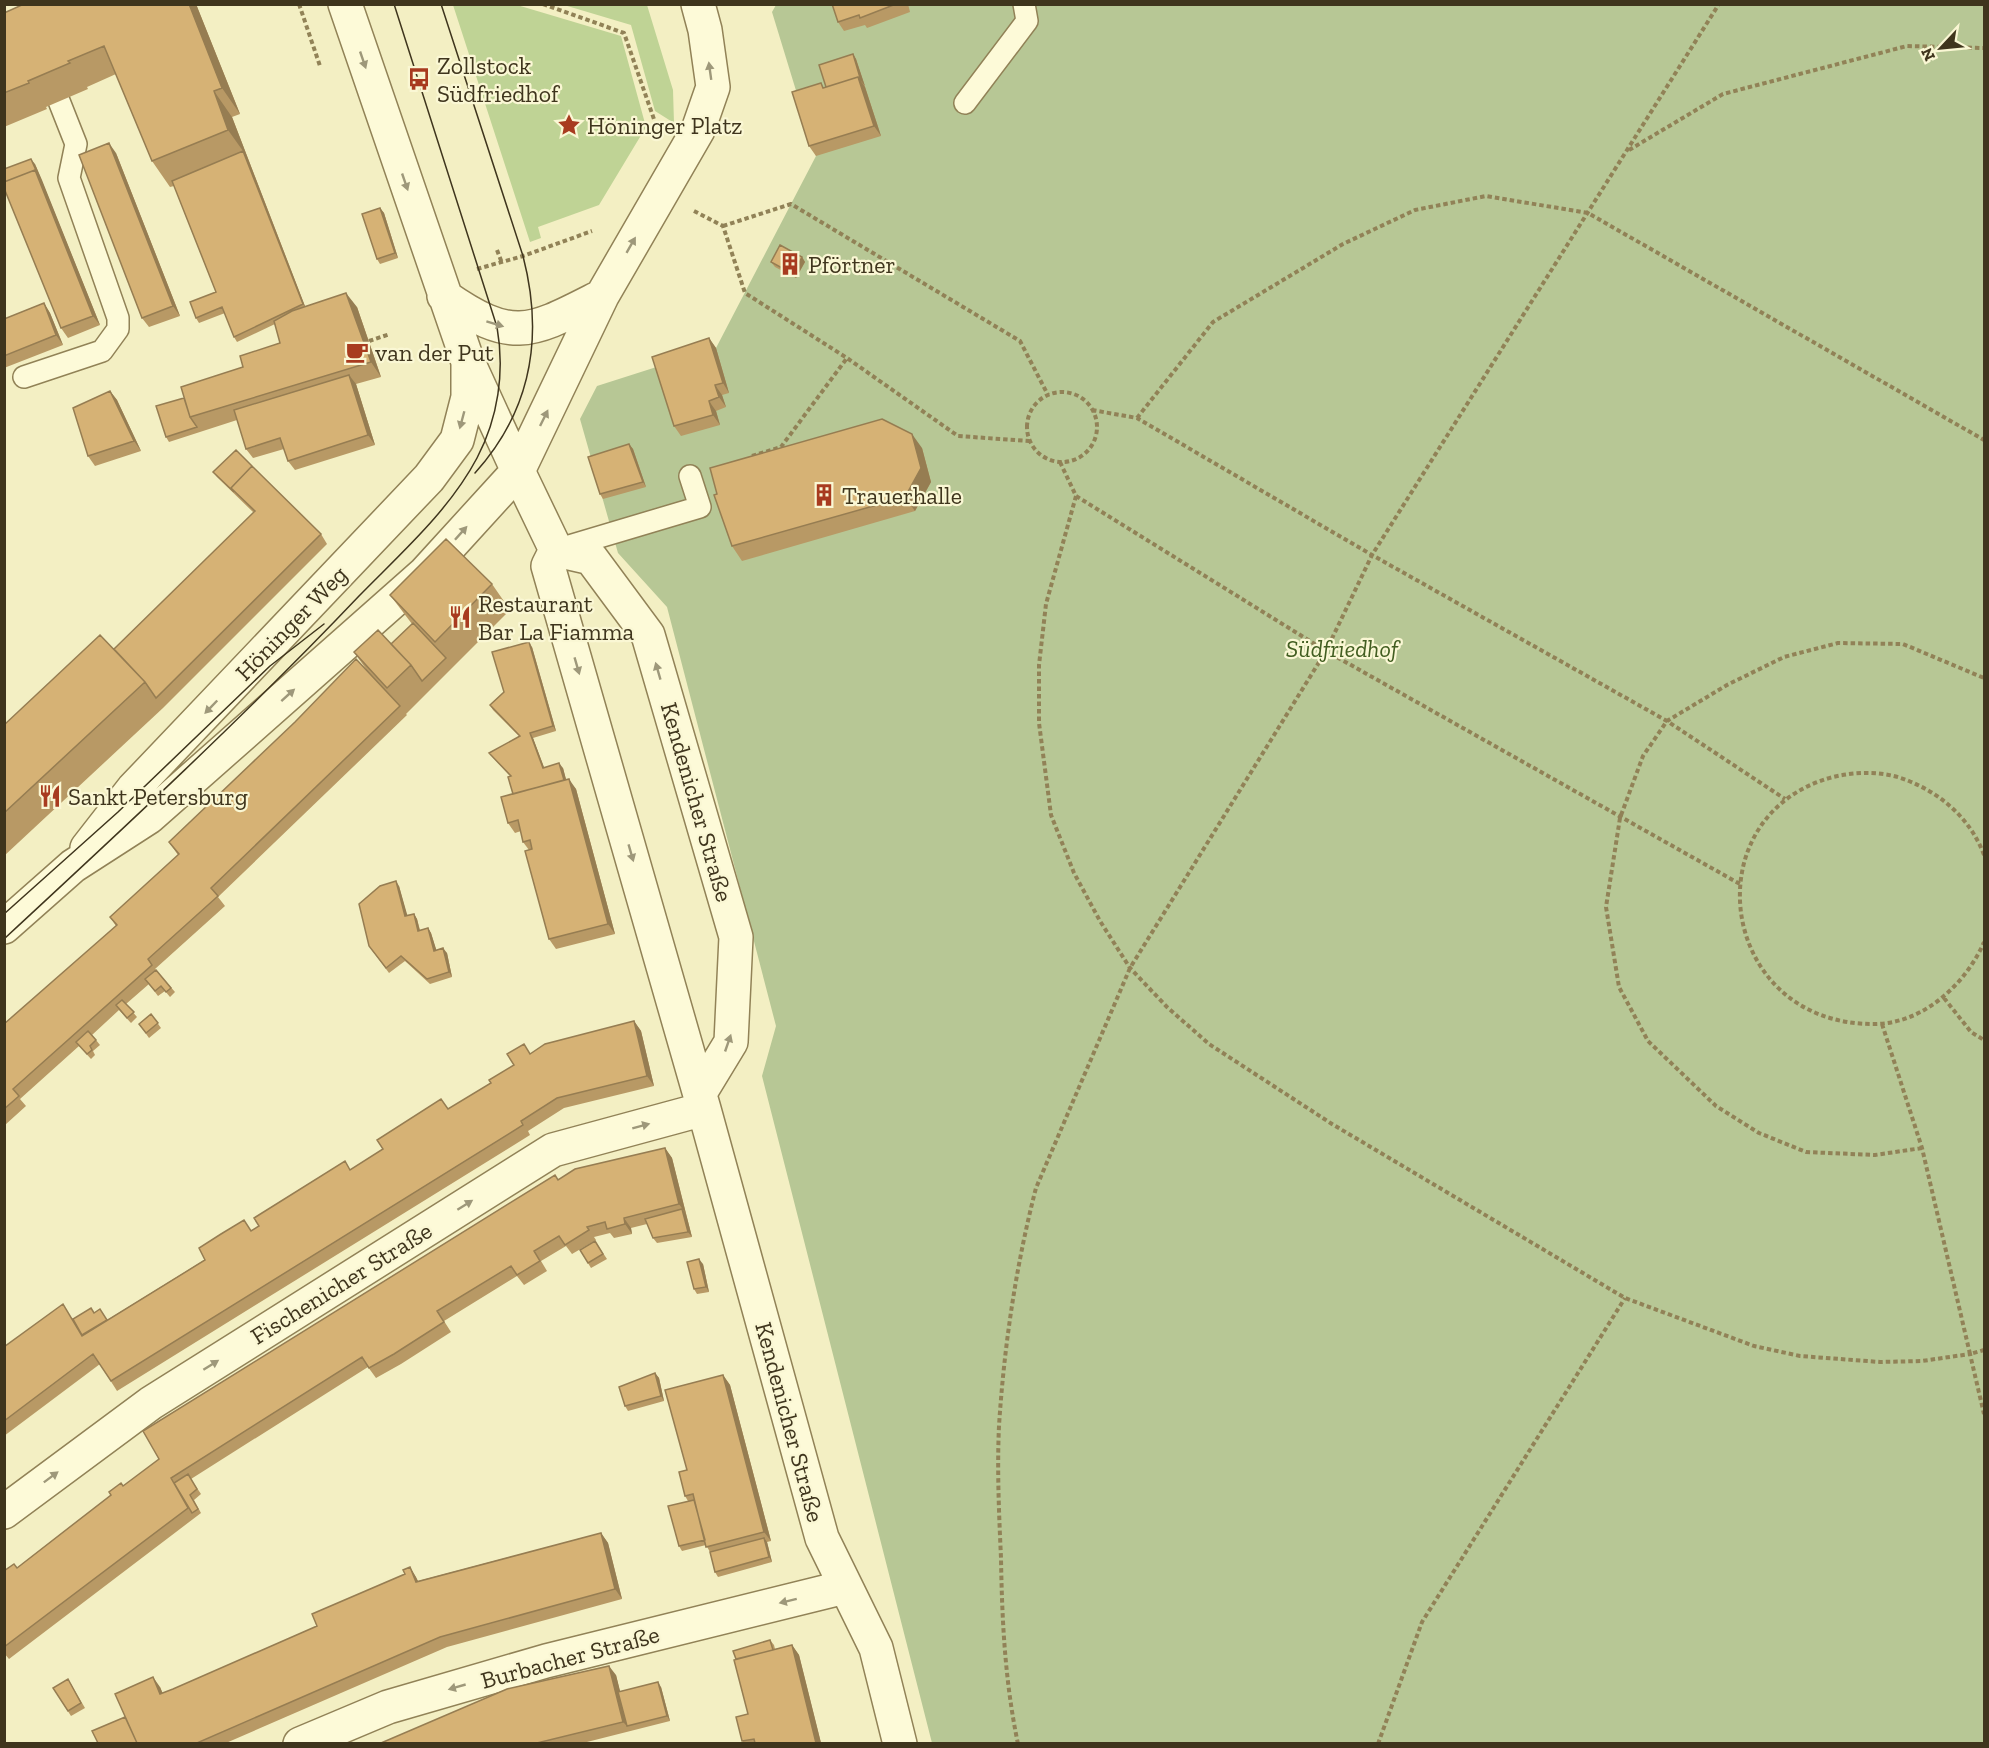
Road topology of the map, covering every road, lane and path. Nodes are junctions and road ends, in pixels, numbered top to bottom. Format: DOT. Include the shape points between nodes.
graph roads {
  1 [pos="299,4"];
  2 [pos="345,4"];
  3 [pos="543,4"];
  4 [pos="698,4"];
  5 [pos="1024,4"];
  6 [pos="1719,4"];
  7 [pos="1984,48"];
  8 [pos="321,66"];
  9 [pos="59,101"];
  10 [pos="965,103"];
  11 [pos="657,128"];
  12 [pos="1628,150"];
  13 [pos="1588,213"];
  14 [pos="597,223"];
  15 [pos="497,249"];
  16 [pos="502,263"];
  17 [pos="442,289"];
  18 [pos="602,296"];
  19 [pos="390,334"];
  20 [pos="369,340"];
  21 [pos="847,358"];
  22 [pos="468,362"];
  23 [pos="24,377"];
  24 [pos="1048,395"];
  25 [pos="1092,410"];
  26 [pos="1137,418"];
  27 [pos="1984,440"];
  28 [pos="1029,441"];
  29 [pos="747,458"];
  30 [pos="1060,462"];
  31 [pos="518,471"];
  32 [pos="690,476"];
  33 [pos="1076,496"];
  34 [pos="556,550"];
  35 [pos="1372,555"];
  36 [pos="1326,651"];
  37 [pos="1984,678"];
  38 [pos="1667,721"];
  39 [pos="1785,799"];
  40 [pos="1620,818"];
  41 [pos="1984,855"];
  42 [pos="73,866"];
  43 [pos="1740,884"];
  44 [pos="4,927"];
  45 [pos="1984,942"];
  46 [pos="1130,968"];
  47 [pos="1944,998"];
  48 [pos="1882,1024"];
  49 [pos="1984,1040"];
  50 [pos="702,1101"];
  51 [pos="1922,1148"];
  52 [pos="1625,1298"];
  53 [pos="1984,1350"];
  54 [pos="1970,1354"];
  55 [pos="1984,1414"];
  56 [pos="4,1512"];
  57 [pos="845,1587"];
  58 [pos="300,1743"];
  59 [pos="900,1743"];
  60 [pos="1018,1743"];
  61 [pos="1378,1743"];
  1 -- 8 [label="path"];
  2 -- 17 [label="street, one-way"];
  3 -- 11 [label="path" via="624,33"];
  18 -- 4 [label="street, one-way" via="698,130 713,87"];
  5 -- 10 [label="lane" via="1027,21"];
  6 -- 12 [label="path"];
  7 -- 12 [label="path" via="1907,46 1723,94"];
  9 -- 23 [label="lane" via="76,144 69,178 118,318 118,329 102,351"];
  12 -- 13 [label="path"];
  13 -- 26 [label="path" via="1486,196 1415,210 1342,244 1213,322"];
  13 -- 27 [label="path"];
  13 -- 35 [label="path"];
  14 -- 16 [label="path" via="591,233"];
  15 -- 16 [label="path"];
  16 -- 17 [label="path"];
  17 -- 18 [label="street, one-way" via="473,316 497,327 518,329 534,327"];
  17 -- 22 [label="street"];
  31 -- 18 [label="street, one-way"];
  19 -- 20 [label="path"];
  21 -- 24 [label="path" via="745,292 723,226 791,204 1020,341"];
  21 -- 28 [label="path" via="958,436"];
  21 -- 29 [label="path" via="781,447"];
  22 -- 31 [label="street"];
  22 -- 42 [label="street, Höninger Weg, one-way" via="468,397 457,440 429,478 133,789"];
  24 -- 25 [label="path" via="1067,392 1084,400"];
  24 -- 28 [label="path" via="1032,409 1027,424"];
  25 -- 26 [label="path"];
  25 -- 30 [label="path" via="1096,425 1094,441 1082,456"];
  26 -- 35 [label="path"];
  28 -- 30 [label="path" via="1037,452"];
  30 -- 33 [label="path"];
  31 -- 34 [label="street"];
  42 -- 31 [label="street, Höninger Weg, one-way" via="150,817 407,589"];
  32 -- 34 [label="lane" via="700,507"];
  33 -- 36 [label="path"];
  33 -- 46 [label="path" via="1041,633 1039,723 1044,774 1051,815 1074,873"];
  34 -- 50 [label="street, Kendenicher Straße, one-way" via="549,566"];
  50 -- 34 [label="street, Kendenicher Straße, one-way" via="731,1042 736,937 648,635 591,558"];
  35 -- 36 [label="path"];
  35 -- 38 [label="path"];
  36 -- 40 [label="path"];
  36 -- 46 [label="path"];
  37 -- 38 [label="path" via="1903,644 1838,643 1784,657"];
  38 -- 39 [label="path"];
  38 -- 40 [label="path" via="1643,756"];
  39 -- 41 [label="path" via="1819,781 1845,774 1874,772 1901,778 1927,788 1950,805 1969,826"];
  39 -- 43 [label="path" via="1757,833"];
  40 -- 43 [label="path"];
  40 -- 51 [label="path" via="1606,907 1619,987 1648,1041 1716,1107 1759,1132 1806,1152 1875,1155"];
  42 -- 44 [label="street, Höninger Weg"];
  43 -- 48 [label="path" via="1740,912 1746,939 1757,964 1775,987 1797,1005 1824,1018 1853,1025"];
  45 -- 47 [label="path" via="1976,961"];
  46 -- 52 [label="path" via="1167,1007 1226,1056 1332,1125"];
  46 -- 60 [label="path" via="1036,1188 1005,1361 999,1438 1002,1603 1006,1669"];
  47 -- 48 [label="path" via="1911,1017"];
  47 -- 49 [label="path" via="1971,1032"];
  48 -- 51 [label="path"];
  56 -- 50 [label="street, Fischenicher Straße, one-way" via="151,1403 553,1150"];
  50 -- 57 [label="street, Kendenicher Straße" via="822,1538"];
  51 -- 54 [label="path"];
  52 -- 54 [label="path" via="1754,1346 1800,1356 1880,1362"];
  52 -- 61 [label="path" via="1422,1622"];
  53 -- 54 [label="path"];
  54 -- 55 [label="path"];
  57 -- 58 [label="street, Burbacher Straße, one-way" via="546,1661 388,1707"];
  57 -- 59 [label="street, Kendenicher Straße" via="876,1648"];
}
